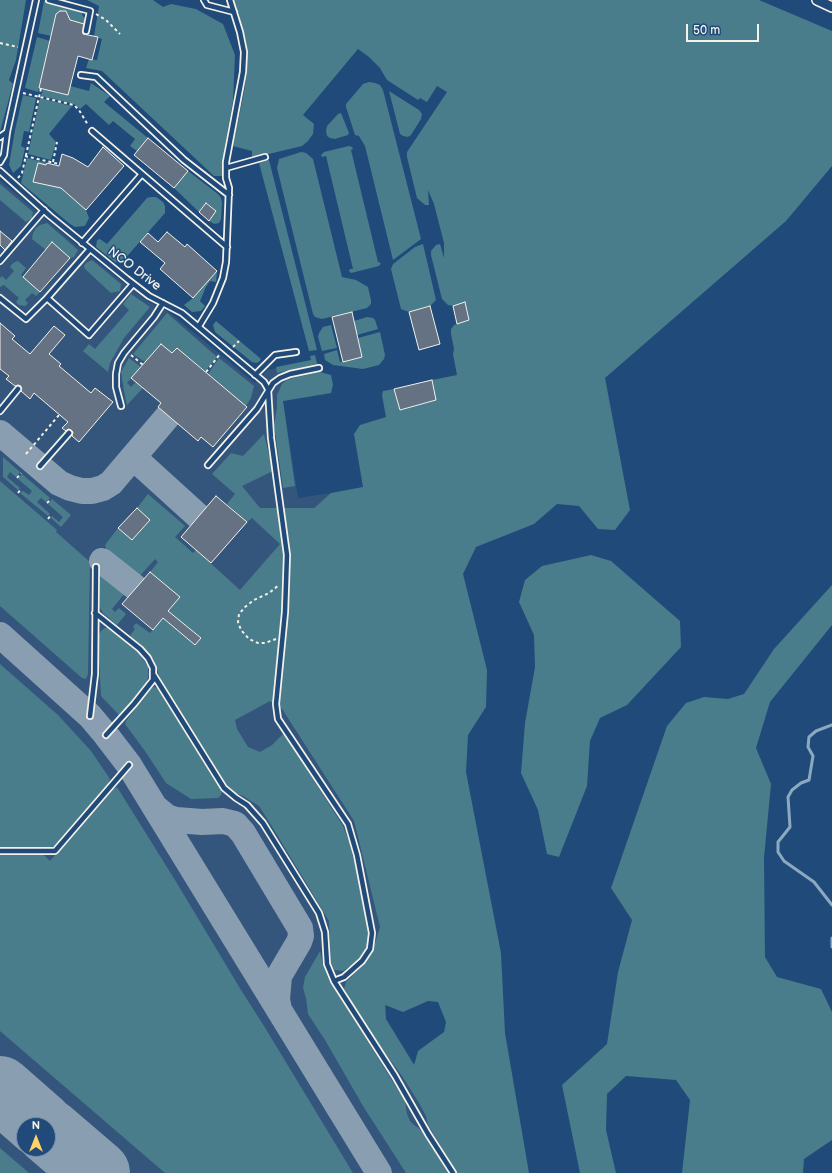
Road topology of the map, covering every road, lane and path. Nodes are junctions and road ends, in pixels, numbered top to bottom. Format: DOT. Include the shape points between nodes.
graph roads {
  1 [pos="36,0"];
  2 [pos="49,0"];
  3 [pos="204,0"];
  4 [pos="230,0"];
  5 [pos="817,0"];
  6 [pos="832,7"];
  7 [pos="90,12"];
  8 [pos="234,12"];
  9 [pos="86,31"];
  10 [pos="120,34"];
  11 [pos="0,42"];
  12 [pos="26,48"];
  13 [pos="81,75"];
  14 [pos="41,88"];
  15 [pos="16,92"];
  16 [pos="39,97"];
  17 [pos="92,131"];
  18 [pos="7,132"];
  19 [pos="1,137"];
  20 [pos="57,142"];
  21 [pos="25,156"];
  22 [pos="265,157"];
  23 [pos="0,162"];
  24 [pos="53,163"];
  25 [pos="59,164"];
  26 [pos="226,168"];
  27 [pos="0,170"];
  28 [pos="142,174"];
  29 [pos="14,184"];
  30 [pos="229,195"];
  31 [pos="44,210"];
  32 [pos="82,243"];
  33 [pos="227,247"];
  34 [pos="90,249"];
  35 [pos="0,261"];
  36 [pos="133,284"];
  37 [pos="0,298"];
  38 [pos="47,298"];
  39 [pos="163,303"];
  40 [pos="199,326"];
  41 [pos="225,349"];
  42 [pos="126,351"];
  43 [pos="296,352"];
  44 [pos="143,364"];
  45 [pos="319,368"];
  46 [pos="206,372"];
  47 [pos="257,376"];
  48 [pos="18,389"];
  49 [pos="268,390"];
  50 [pos="121,406"];
  51 [pos="0,410"];
  52 [pos="59,415"];
  53 [pos="69,433"];
  54 [pos="26,454"];
  55 [pos="208,465"];
  56 [pos="40,466"];
  57 [pos="21,473"];
  58 [pos="17,478"];
  59 [pos="21,489"];
  60 [pos="18,493"];
  61 [pos="51,499"];
  62 [pos="47,504"];
  63 [pos="51,515"];
  64 [pos="48,519"];
  65 [pos="96,567"];
  66 [pos="287,571"];
  67 [pos="95,613"];
  68 [pos="284,630"];
  69 [pos="153,674"];
  70 [pos="90,716"];
  71 [pos="106,735"];
  72 [pos="129,765"];
  73 [pos="0,851"];
  74 [pos="334,981"];
  75 [pos="453,1173"];
  1 -- 12 [label="lane"];
  2 -- 7 [label="lane"];
  3 -- 8 [label="lane" via="207,5"];
  4 -- 8 [label="lane"];
  5 -- 6 [label="street"];
  7 -- 9 [label="lane"];
  7 -- 10 [label="path" via="106,20"];
  8 -- 26 [label="lane" via="244,52 243,72"];
  11 -- 12 [label="path"];
  12 -- 15 [label="lane"];
  13 -- 30 [label="lane" via="96,77 184,160"];
  14 -- 16 [label="path"];
  15 -- 16 [label="path"];
  15 -- 18 [label="lane"];
  16 -- 17 [label="path" via="74,105"];
  16 -- 21 [label="path"];
  17 -- 28 [label="lane"];
  18 -- 19 [label="lane"];
  18 -- 23 [label="lane" via="4,156"];
  20 -- 24 [label="path"];
  21 -- 24 [label="path"];
  21 -- 29 [label="path" via="22,173"];
  22 -- 26 [label="lane"];
  24 -- 25 [label="path"];
  26 -- 30 [label="lane"];
  27 -- 29 [label="lane, NCO Drive"];
  28 -- 32 [label="lane"];
  28 -- 33 [label="lane"];
  29 -- 31 [label="lane, NCO Drive"];
  30 -- 33 [label="lane"];
  31 -- 32 [label="lane, NCO Drive"];
  31 -- 35 [label="lane"];
  32 -- 34 [label="lane, NCO Drive"];
  33 -- 40 [label="lane" via="223,278 213,303"];
  34 -- 36 [label="lane, NCO Drive"];
  34 -- 38 [label="lane"];
  36 -- 38 [label="lane" via="89,335"];
  36 -- 39 [label="lane, NCO Drive"];
  37 -- 38 [label="lane" via="26,319"];
  39 -- 40 [label="lane, NCO Drive" via="182,312"];
  39 -- 42 [label="lane"];
  40 -- 41 [label="lane, NCO Drive"];
  41 -- 46 [label="path"];
  41 -- 47 [label="lane, NCO Drive"];
  42 -- 44 [label="path"];
  42 -- 50 [label="lane" via="118,363 116,374 116,387"];
  43 -- 47 [label="lane" via="275,355"];
  45 -- 49 [label="lane" via="280,378"];
  47 -- 49 [label="lane, NCO Drive"];
  48 -- 51 [label="lane"];
  49 -- 55 [label="lane" via="257,408"];
  49 -- 66 [label="lane" via="271,438 283,520"];
  52 -- 54 [label="path"];
  53 -- 56 [label="lane"];
  57 -- 58 [label="path"];
  59 -- 60 [label="path"];
  61 -- 62 [label="path"];
  63 -- 64 [label="path"];
  65 -- 67 [label="lane"];
  66 -- 68 [label="lane"];
  66 -- 68 [label="path" via="277,587 245,607 239,614 238,622 249,639 258,643 278,638"];
  67 -- 69 [label="lane" via="140,649 148,658"];
  67 -- 70 [label="lane" via="95,674"];
  68 -- 74 [label="lane" via="276,697 278,718 348,824 357,854 372,933 370,949 362,961"];
  69 -- 71 [label="lane" via="153,680 145,691"];
  69 -- 74 [label="lane" via="224,788 247,805 263,823 319,913 325,932 327,964"];
  72 -- 73 [label="lane" via="55,851"];
  74 -- 75 [label="lane"];
}
